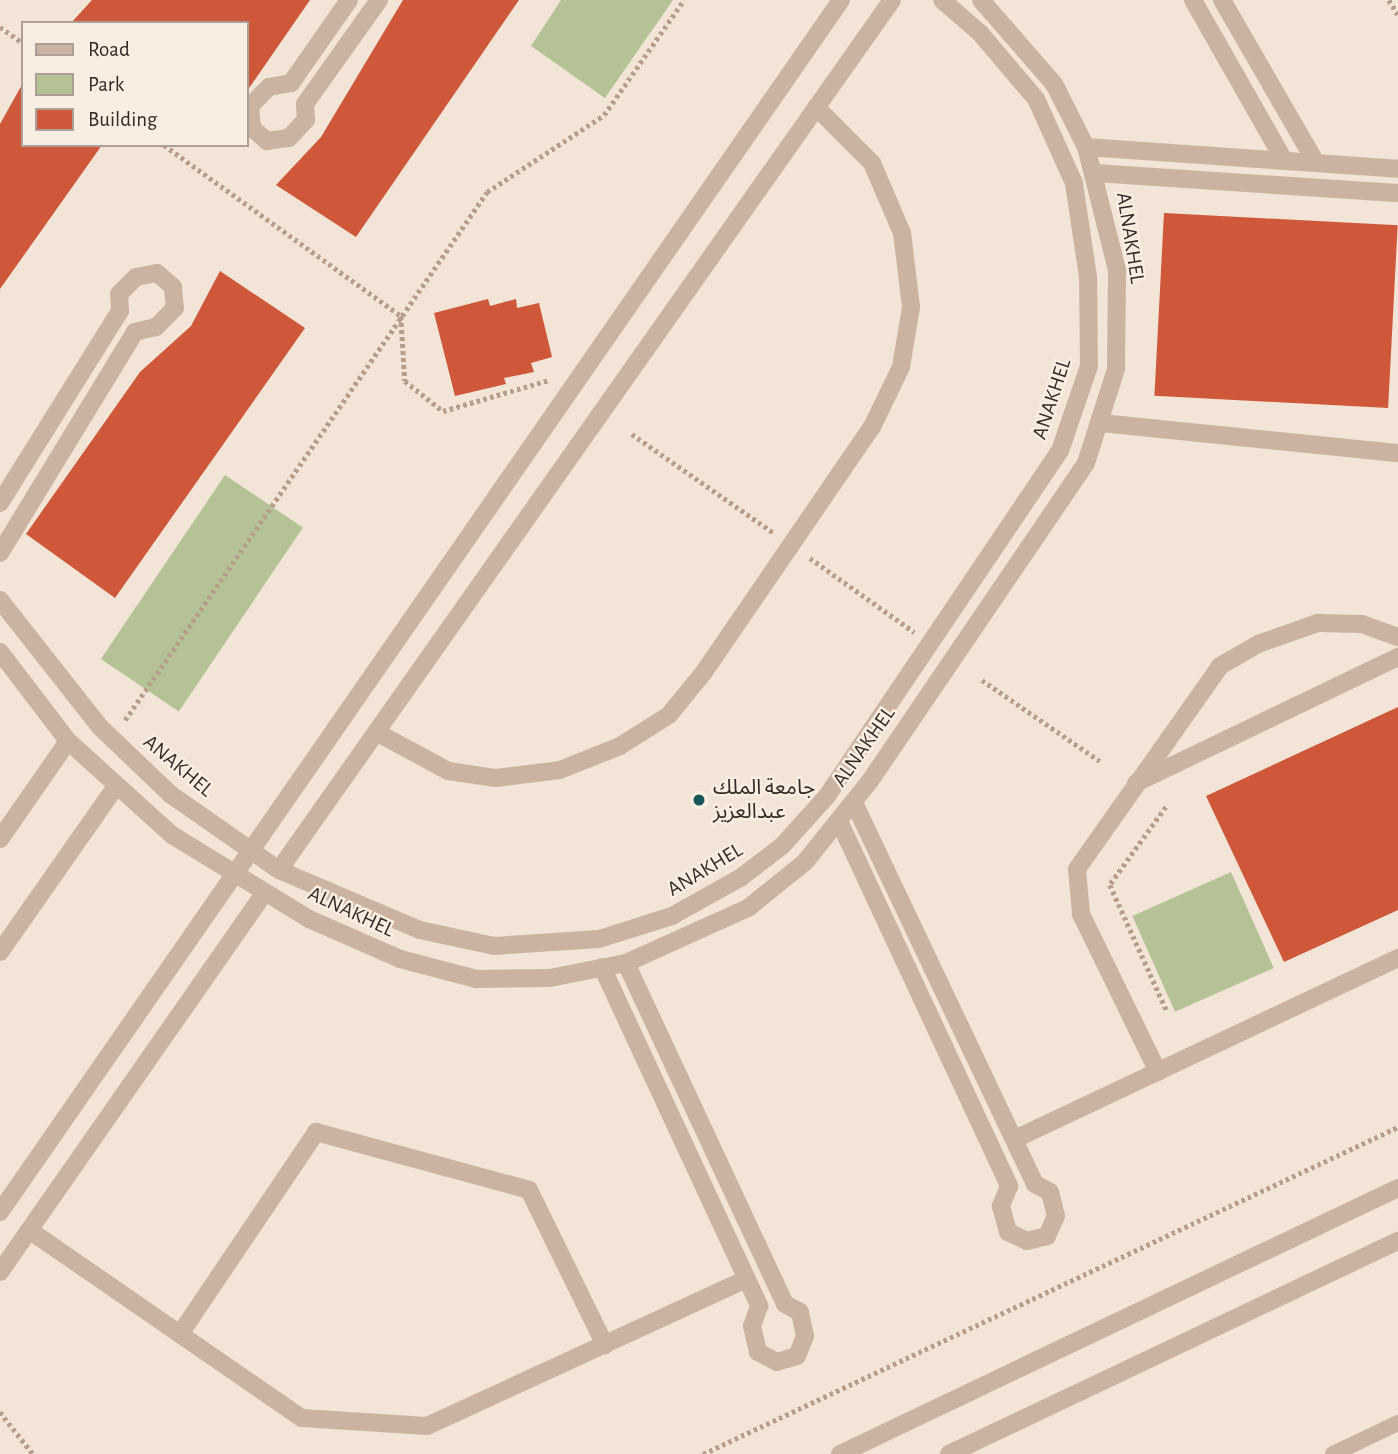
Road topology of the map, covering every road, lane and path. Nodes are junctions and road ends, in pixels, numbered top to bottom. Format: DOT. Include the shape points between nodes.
graph roads {
  1 [pos="349,0"];
  2 [pos="379,0"];
  3 [pos="684,0"];
  4 [pos="841,0"];
  5 [pos="892,0"];
  6 [pos="942,0"];
  7 [pos="981,0"];
  8 [pos="1193,0"];
  9 [pos="1222,0"];
  10 [pos="1389,0"];
  11 [pos="1398,15"];
  12 [pos="0,27"];
  13 [pos="21,42"];
  14 [pos="816,107"];
  15 [pos="167,147"];
  16 [pos="1086,147"];
  17 [pos="1284,160"];
  18 [pos="1316,163"];
  19 [pos="1398,169"];
  20 [pos="1095,173"];
  21 [pos="1398,193"];
  22 [pos="401,316"];
  23 [pos="561,384"];
  24 [pos="1101,424"];
  25 [pos="1398,453"];
  26 [pos="0,503"];
  27 [pos="0,553"];
  28 [pos="0,600"];
  29 [pos="1398,637"];
  30 [pos="0,652"];
  31 [pos="1398,657"];
  32 [pos="982,680"];
  33 [pos="125,720"];
  34 [pos="376,732"];
  35 [pos="68,741"];
  36 [pos="1100,761"];
  37 [pos="1133,784"];
  38 [pos="115,788"];
  39 [pos="854,802"];
  40 [pos="1166,807"];
  41 [pos="839,821"];
  42 [pos="0,839"];
  43 [pos="252,852"];
  44 [pos="278,870"];
  45 [pos="235,875"];
  46 [pos="264,894"];
  47 [pos="0,952"];
  48 [pos="1398,958"];
  49 [pos="626,962"];
  50 [pos="602,967"];
  51 [pos="1167,1011"];
  52 [pos="1158,1072"];
  53 [pos="1398,1127"];
  54 [pos="1015,1139"];
  55 [pos="1398,1188"];
  56 [pos="0,1212"];
  57 [pos="29,1230"];
  58 [pos="1398,1241"];
  59 [pos="0,1272"];
  60 [pos="747,1279"];
  61 [pos="180,1334"];
  62 [pos="605,1345"];
  63 [pos="0,1412"];
  64 [pos="1398,1423"];
  65 [pos="33,1454"];
  66 [pos="703,1454"];
  67 [pos="840,1454"];
  68 [pos="949,1454"];
  69 [pos="1333,1454"];
  1 -- 2 [label="street" via="290,83 269,87 250,106 252,128 267,141 289,138 306,120 305,104"];
  3 -- 22 [label="path" via="604,115 487,192"];
  4 -- 43 [label="street"];
  5 -- 14 [label="street"];
  6 -- 44 [label="street, ANAKHEL" via="980,33 1036,99 1074,183 1088,277 1089,366 1060,451 827,796 782,846 673,916 549,946 494,946 420,930"];
  7 -- 16 [label="street, ALNAKHEL" via="1054,84"];
  8 -- 17 [label="street"];
  9 -- 18 [label="street"];
  10 -- 11 [label="path"];
  12 -- 13 [label="path"];
  14 -- 34 [label="street"];
  14 -- 34 [label="street" via="872,163 902,233 911,307 901,367 872,427 704,672 668,715 620,746 560,770 496,778 448,771"];
  15 -- 22 [label="path"];
  16 -- 17 [label="street"];
  16 -- 20 [label="street, ALNAKHEL"];
  17 -- 18 [label="street"];
  18 -- 19 [label="street"];
  20 -- 21 [label="street"];
  20 -- 24 [label="street, ALNAKHEL" via="1116,270 1116,369"];
  22 -- 23 [label="path" via="405,381 443,411 554,379"];
  22 -- 33 [label="path"];
  24 -- 25 [label="street"];
  24 -- 39 [label="street, ALNAKHEL" via="1086,463"];
  26 -- 27 [label="street" via="120,311 119,294 136,277 158,273 173,287 175,308 156,327 135,332"];
  28 -- 43 [label="street, ANAKHEL" via="100,727 170,794"];
  29 -- 37 [label="street" via="1362,624 1318,623 1258,644 1220,666"];
  30 -- 35 [label="street, ALNAKHEL"];
  31 -- 37 [label="street"];
  32 -- 36 [label="path"];
  34 -- 44 [label="street"];
  35 -- 38 [label="street, ALNAKHEL"];
  35 -- 42 [label="street"];
  37 -- 52 [label="street" via="1077,869 1075,892"];
  38 -- 45 [label="street, ALNAKHEL"];
  38 -- 47 [label="street"];
  39 -- 41 [label="street, ALNAKHEL"];
  39 -- 54 [label="street"];
  40 -- 51 [label="path" via="1110,885"];
  41 -- 49 [label="street, ALNAKHEL" via="805,862 748,908"];
  41 -- 54 [label="street" via="1009,1186 1002,1206 1008,1232 1027,1241 1047,1236 1056,1216 1050,1192 1035,1184"];
  43 -- 44 [label="street, ANAKHEL"];
  43 -- 45 [label="street"];
  45 -- 46 [label="street, ALNAKHEL"];
  45 -- 56 [label="street"];
  46 -- 50 [label="street, ALNAKHEL" via="400,959 476,979 551,978"];
  46 -- 57 [label="street"];
  48 -- 52 [label="street"];
  49 -- 50 [label="street, ALNAKHEL"];
  49 -- 60 [label="street" via="785,1304 800,1312 806,1336 797,1356 777,1362 758,1352 751,1326 759,1306"];
  50 -- 60 [label="street"];
  52 -- 54 [label="street"];
  53 -- 66 [label="path"];
  55 -- 67 [label="street"];
  57 -- 59 [label="street"];
  57 -- 61 [label="street"];
  58 -- 68 [label="street"];
  60 -- 62 [label="street"];
  61 -- 62 [label="street" via="302,1418 427,1426"];
  61 -- 62 [label="street" via="316,1132 529,1190"];
  63 -- 65 [label="path"];
  64 -- 69 [label="lane"];
}
